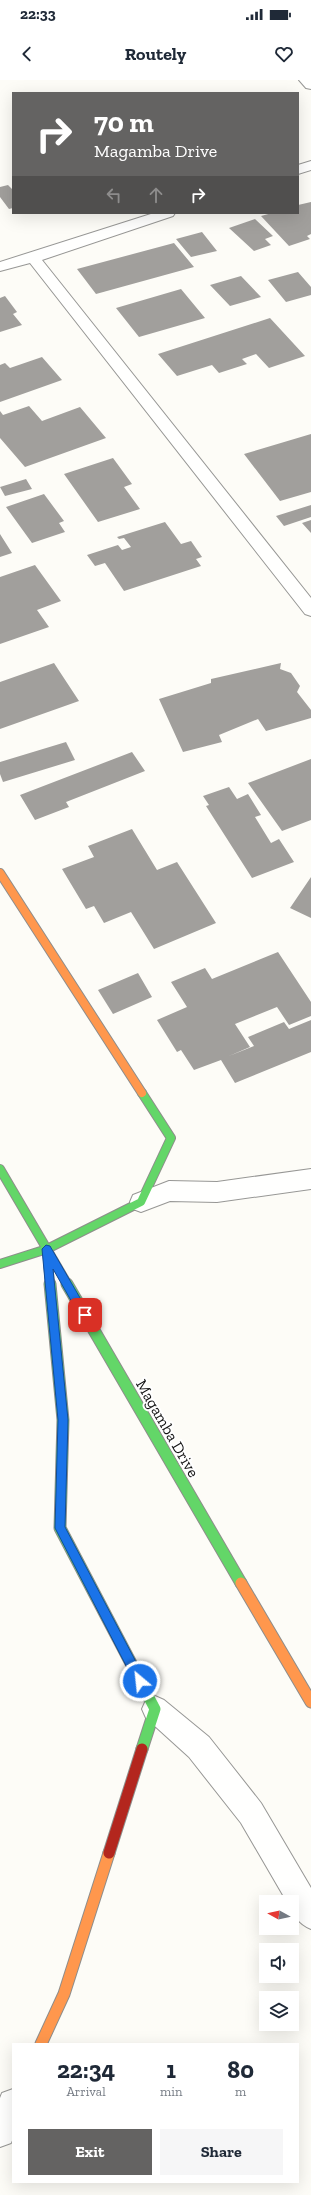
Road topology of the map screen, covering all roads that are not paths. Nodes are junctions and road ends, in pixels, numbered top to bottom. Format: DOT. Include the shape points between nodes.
graph roads {
  1 [pos="306,80"];
  2 [pos="311,85"];
  3 [pos="311,165"];
  4 [pos="299,170"];
  5 [pos="165,214"];
  6 [pos="33,258"];
  7 [pos="0,267"];
  8 [pos="311,610"];
  9 [pos="0,873"];
  10 [pos="0,1169"];
  11 [pos="311,1179"];
  12 [pos="141,1202"];
  13 [pos="46,1249"];
  14 [pos="0,1264"];
  15 [pos="311,1702"];
  16 [pos="155,1709"];
  17 [pos="311,1915"];
  18 [pos="41,2043"];
  19 [pos="12,2106"];
  20 [pos="0,2132"];
  1 -- 2 [label="street"];
  3 -- 4 [label="street"];
  5 -- 6 [label="street"];
  6 -- 7 [label="street"];
  6 -- 8 [label="street"];
  9 -- 12 [label="street" via="171,1138"];
  10 -- 13 [label="street, Magamba Drive"];
  11 -- 12 [label="street" via="217,1192 169,1191"];
  12 -- 13 [label="street"];
  13 -- 14 [label="street"];
  13 -- 15 [label="street, Magamba Drive"];
  13 -- 16 [label="street" via="63,1420 60,1528"];
  16 -- 17 [label="street" via="199,1747 251,1813"];
  16 -- 18 [label="street" via="64,1994"];
  19 -- 20 [label="street"];
}
